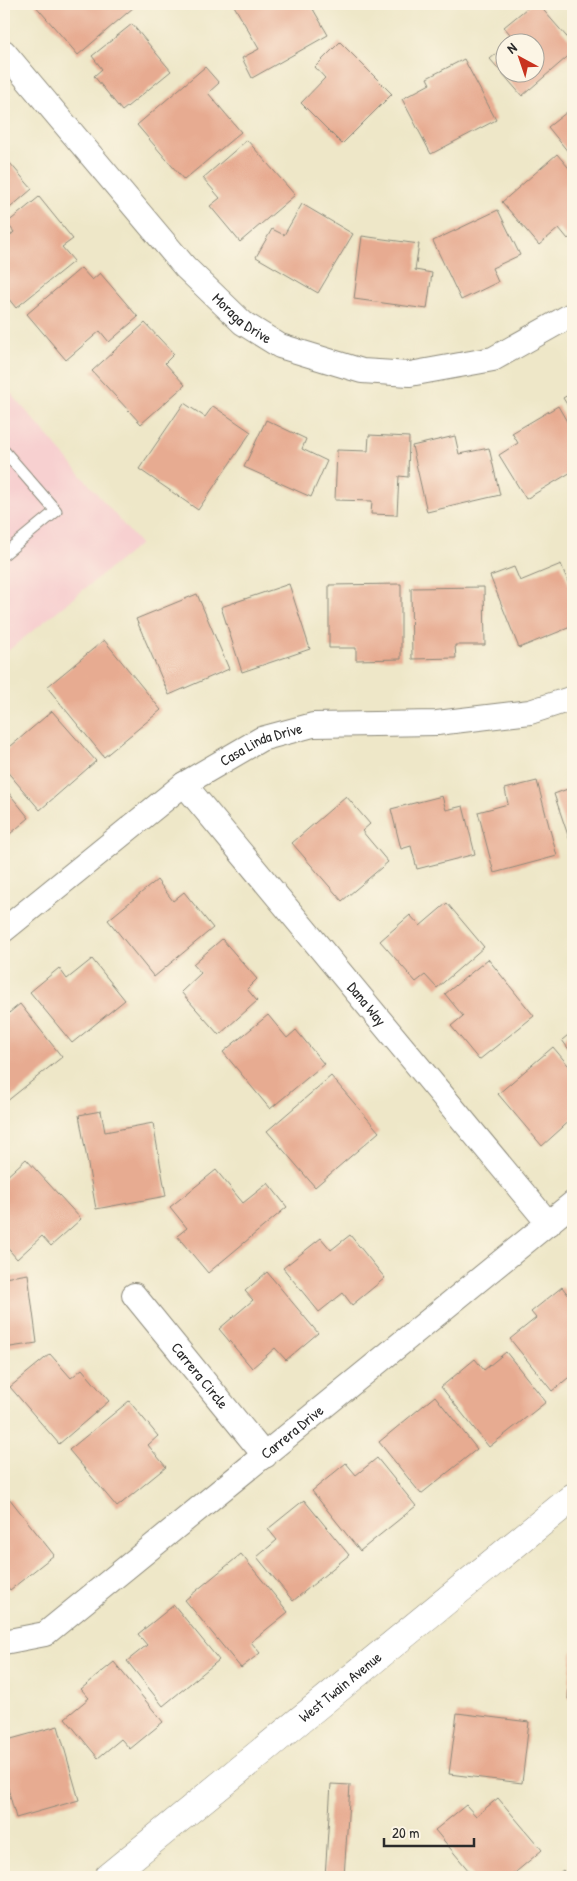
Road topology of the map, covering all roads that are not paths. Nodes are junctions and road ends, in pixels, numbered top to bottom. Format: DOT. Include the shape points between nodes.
graph roads {
  1 [pos="4,52"];
  2 [pos="573,314"];
  3 [pos="4,451"];
  4 [pos="4,554"];
  5 [pos="573,698"];
  6 [pos="184,784"];
  7 [pos="4,930"];
  8 [pos="573,1203"];
  9 [pos="548,1224"];
  10 [pos="134,1295"];
  11 [pos="265,1456"];
  12 [pos="573,1497"];
  13 [pos="4,1642"];
  14 [pos="108,1877"];
  1 -- 2 [label="street, Moraga Drive" via="185,267 243,323 280,346 362,371 410,374 493,359"];
  3 -- 4 [label="lane" via="56,511"];
  5 -- 6 [label="street, Casa Linda Drive" via="530,712 437,723 313,725 261,738"];
  6 -- 7 [label="street, Casa Linda Drive"];
  6 -- 9 [label="street, Dana Way"];
  8 -- 9 [label="street, Carrera Drive"];
  9 -- 11 [label="street, Carrera Drive"];
  10 -- 11 [label="street, Carrera Circle"];
  11 -- 13 [label="street, Carrera Drive" via="45,1634"];
  12 -- 14 [label="street, West Twain Avenue"];
}
